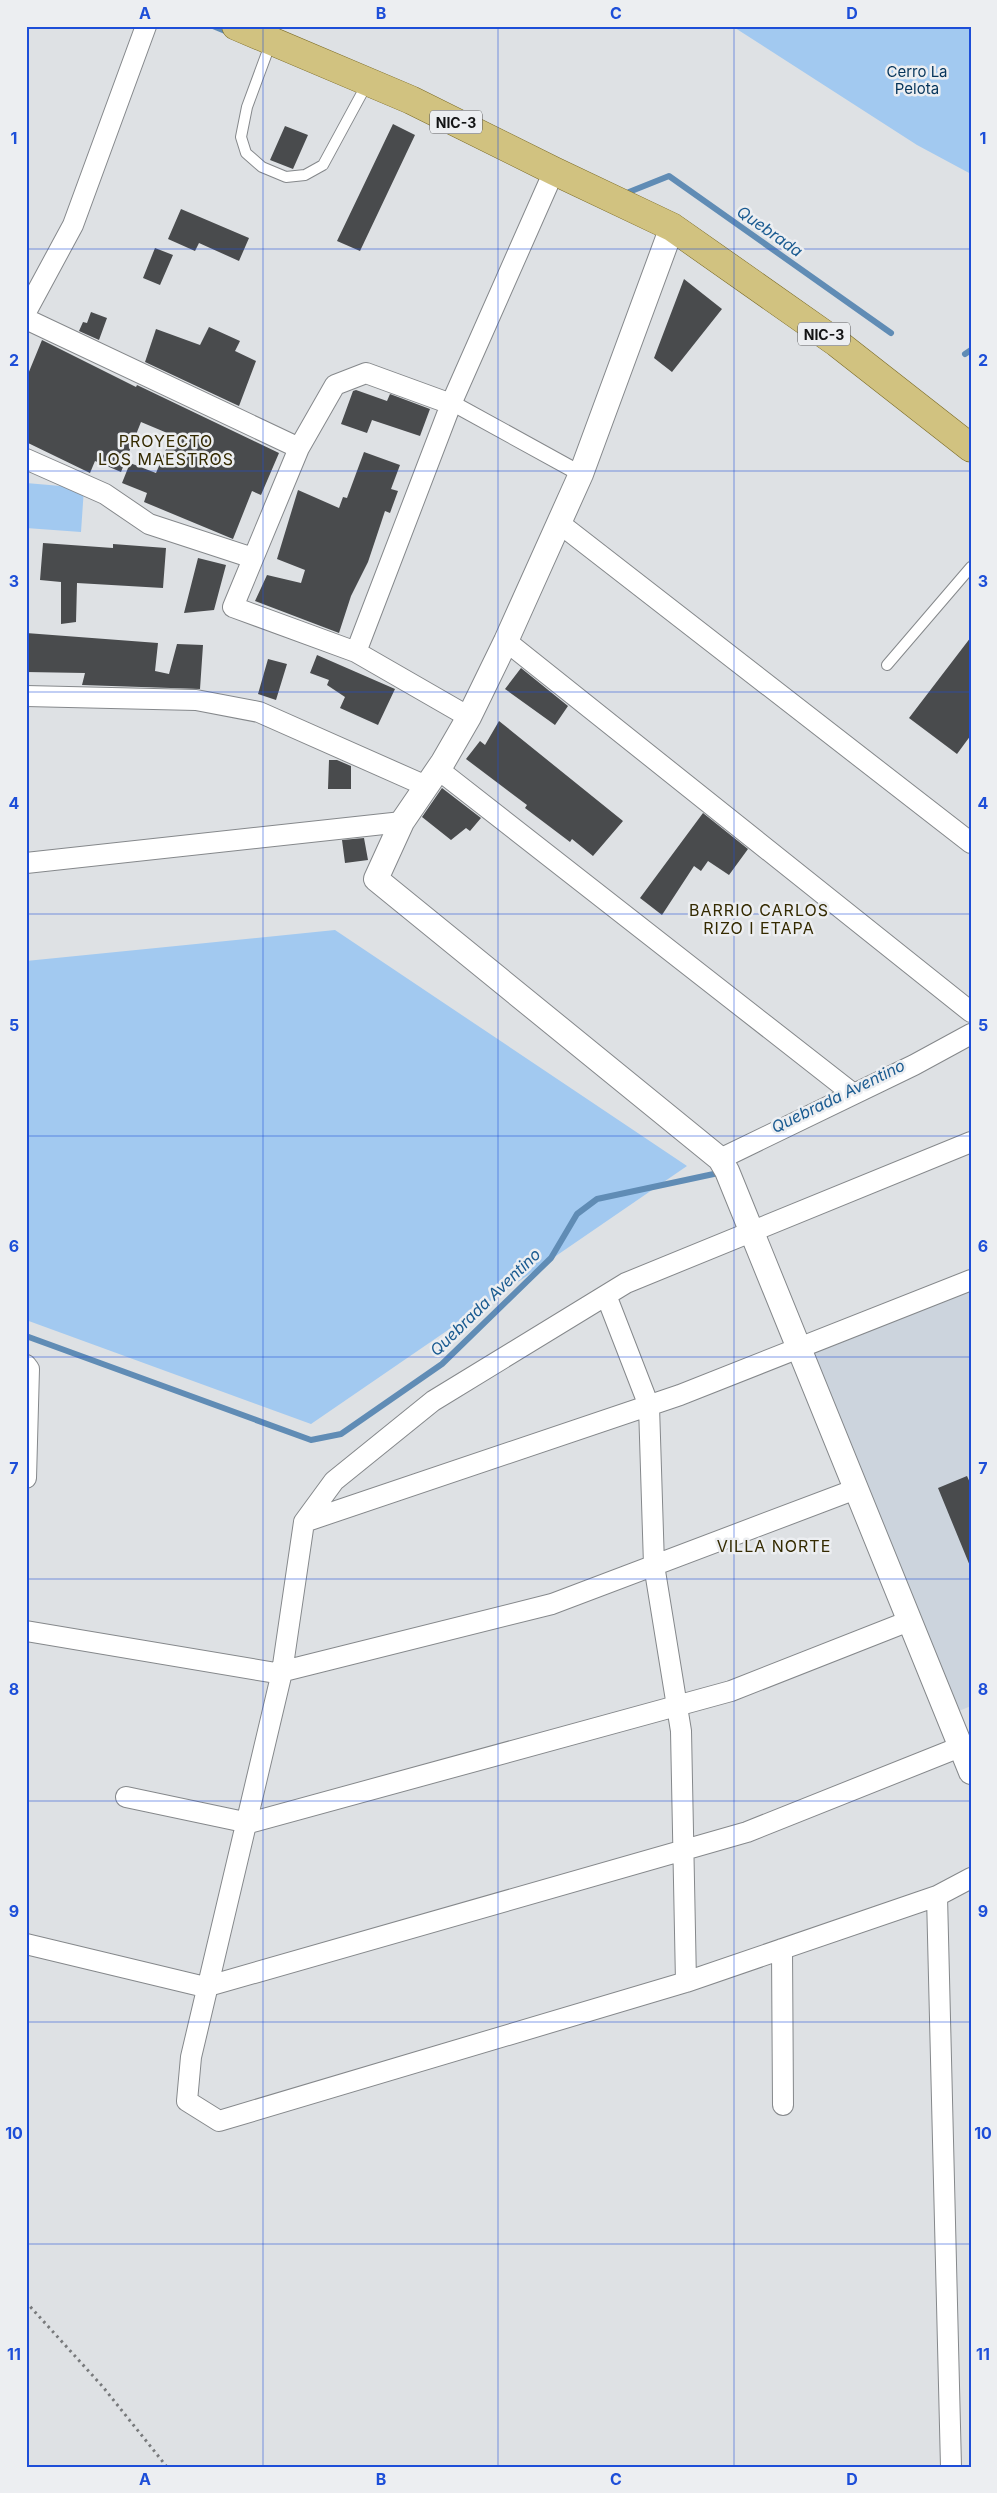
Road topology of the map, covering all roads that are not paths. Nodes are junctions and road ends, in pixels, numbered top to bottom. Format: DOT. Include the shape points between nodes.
graph roads {
  1 [pos="146,26"];
  2 [pos="236,26"];
  3 [pos="272,41"];
  4 [pos="368,82"];
  5 [pos="554,171"];
  6 [pos="672,227"];
  7 [pos="26,312"];
  8 [pos="26,319"];
  9 [pos="452,404"];
  10 [pos="299,448"];
  11 [pos="971,448"];
  12 [pos="26,459"];
  13 [pos="581,474"];
  14 [pos="559,523"];
  15 [pos="253,558"];
  16 [pos="971,567"];
  17 [pos="506,641"];
  18 [pos="356,652"];
  19 [pos="887,665"];
  20 [pos="26,696"];
  21 [pos="469,718"];
  22 [pos="432,778"];
  23 [pos="402,822"];
  24 [pos="971,842"];
  25 [pos="26,863"];
  26 [pos="971,1012"];
  27 [pos="971,1034"];
  28 [pos="852,1094"];
  29 [pos="971,1142"];
  30 [pos="720,1159"];
  31 [pos="752,1231"];
  32 [pos="971,1280"];
  33 [pos="606,1295"];
  34 [pos="799,1348"];
  35 [pos="26,1365"];
  36 [pos="649,1406"];
  37 [pos="26,1478"];
  38 [pos="856,1489"];
  39 [pos="304,1522"];
  40 [pos="654,1565"];
  41 [pos="909,1621"];
  42 [pos="26,1632"];
  43 [pos="282,1672"];
  44 [pos="677,1706"];
  45 [pos="960,1747"];
  46 [pos="971,1772"];
  47 [pos="126,1797"];
  48 [pos="247,1822"];
  49 [pos="683,1850"];
  50 [pos="971,1878"];
  51 [pos="937,1896"];
  52 [pos="26,1944"];
  53 [pos="782,1950"];
  54 [pos="686,1982"];
  55 [pos="208,1986"];
  56 [pos="782,2104"];
  57 [pos="951,2467"];
  1 -- 7 [label="street" via="73,225"];
  2 -- 3 [label="main road, NIC-3"];
  3 -- 4 [label="main road, NIC-3"];
  3 -- 4 [label="lane" via="247,107 241,137 246,153 262,168 286,178 305,175 323,165"];
  4 -- 5 [label="main road, NIC-3"];
  5 -- 6 [label="main road, NIC-3"];
  5 -- 9 [label="street"];
  6 -- 11 [label="main road, NIC-3" via="837,343"];
  6 -- 13 [label="street"];
  8 -- 10 [label="street"];
  9 -- 10 [label="street" via="366,372 335,385"];
  9 -- 13 [label="street"];
  9 -- 18 [label="street"];
  10 -- 15 [label="street"];
  12 -- 15 [label="street" via="105,494 149,524"];
  13 -- 14 [label="street"];
  14 -- 17 [label="street"];
  14 -- 24 [label="street"];
  15 -- 18 [label="street" via="233,607"];
  16 -- 19 [label="lane"];
  17 -- 21 [label="street"];
  17 -- 26 [label="street"];
  18 -- 21 [label="street"];
  20 -- 22 [label="street" via="196,700 259,712"];
  21 -- 22 [label="street"];
  22 -- 23 [label="street"];
  22 -- 28 [label="street"];
  23 -- 25 [label="street"];
  23 -- 30 [label="street" via="376,879"];
  27 -- 28 [label="street"];
  28 -- 30 [label="street"];
  29 -- 31 [label="street"];
  30 -- 31 [label="street"];
  31 -- 33 [label="street" via="626,1283"];
  31 -- 34 [label="street"];
  32 -- 34 [label="street"];
  33 -- 36 [label="street"];
  33 -- 39 [label="street" via="433,1401 334,1481"];
  34 -- 36 [label="street"];
  34 -- 38 [label="street"];
  35 -- 37 [label="street" via="29,1369"];
  36 -- 39 [label="street"];
  36 -- 40 [label="street"];
  38 -- 40 [label="street"];
  38 -- 41 [label="street"];
  39 -- 43 [label="street"];
  40 -- 43 [label="street" via="552,1604"];
  40 -- 44 [label="street"];
  41 -- 44 [label="street" via="731,1691"];
  41 -- 45 [label="street"];
  42 -- 43 [label="street"];
  43 -- 48 [label="street"];
  44 -- 48 [label="street"];
  44 -- 49 [label="street" via="681,1731"];
  45 -- 46 [label="street"];
  45 -- 49 [label="street" via="747,1832"];
  47 -- 48 [label="street"];
  48 -- 55 [label="street"];
  49 -- 54 [label="street"];
  49 -- 55 [label="street"];
  50 -- 51 [label="street"];
  51 -- 53 [label="street"];
  51 -- 57 [label="street"];
  52 -- 55 [label="street"];
  53 -- 54 [label="street"];
  53 -- 56 [label="street"];
  54 -- 55 [label="street" via="220,2120 187,2101 192,2057"];
}
